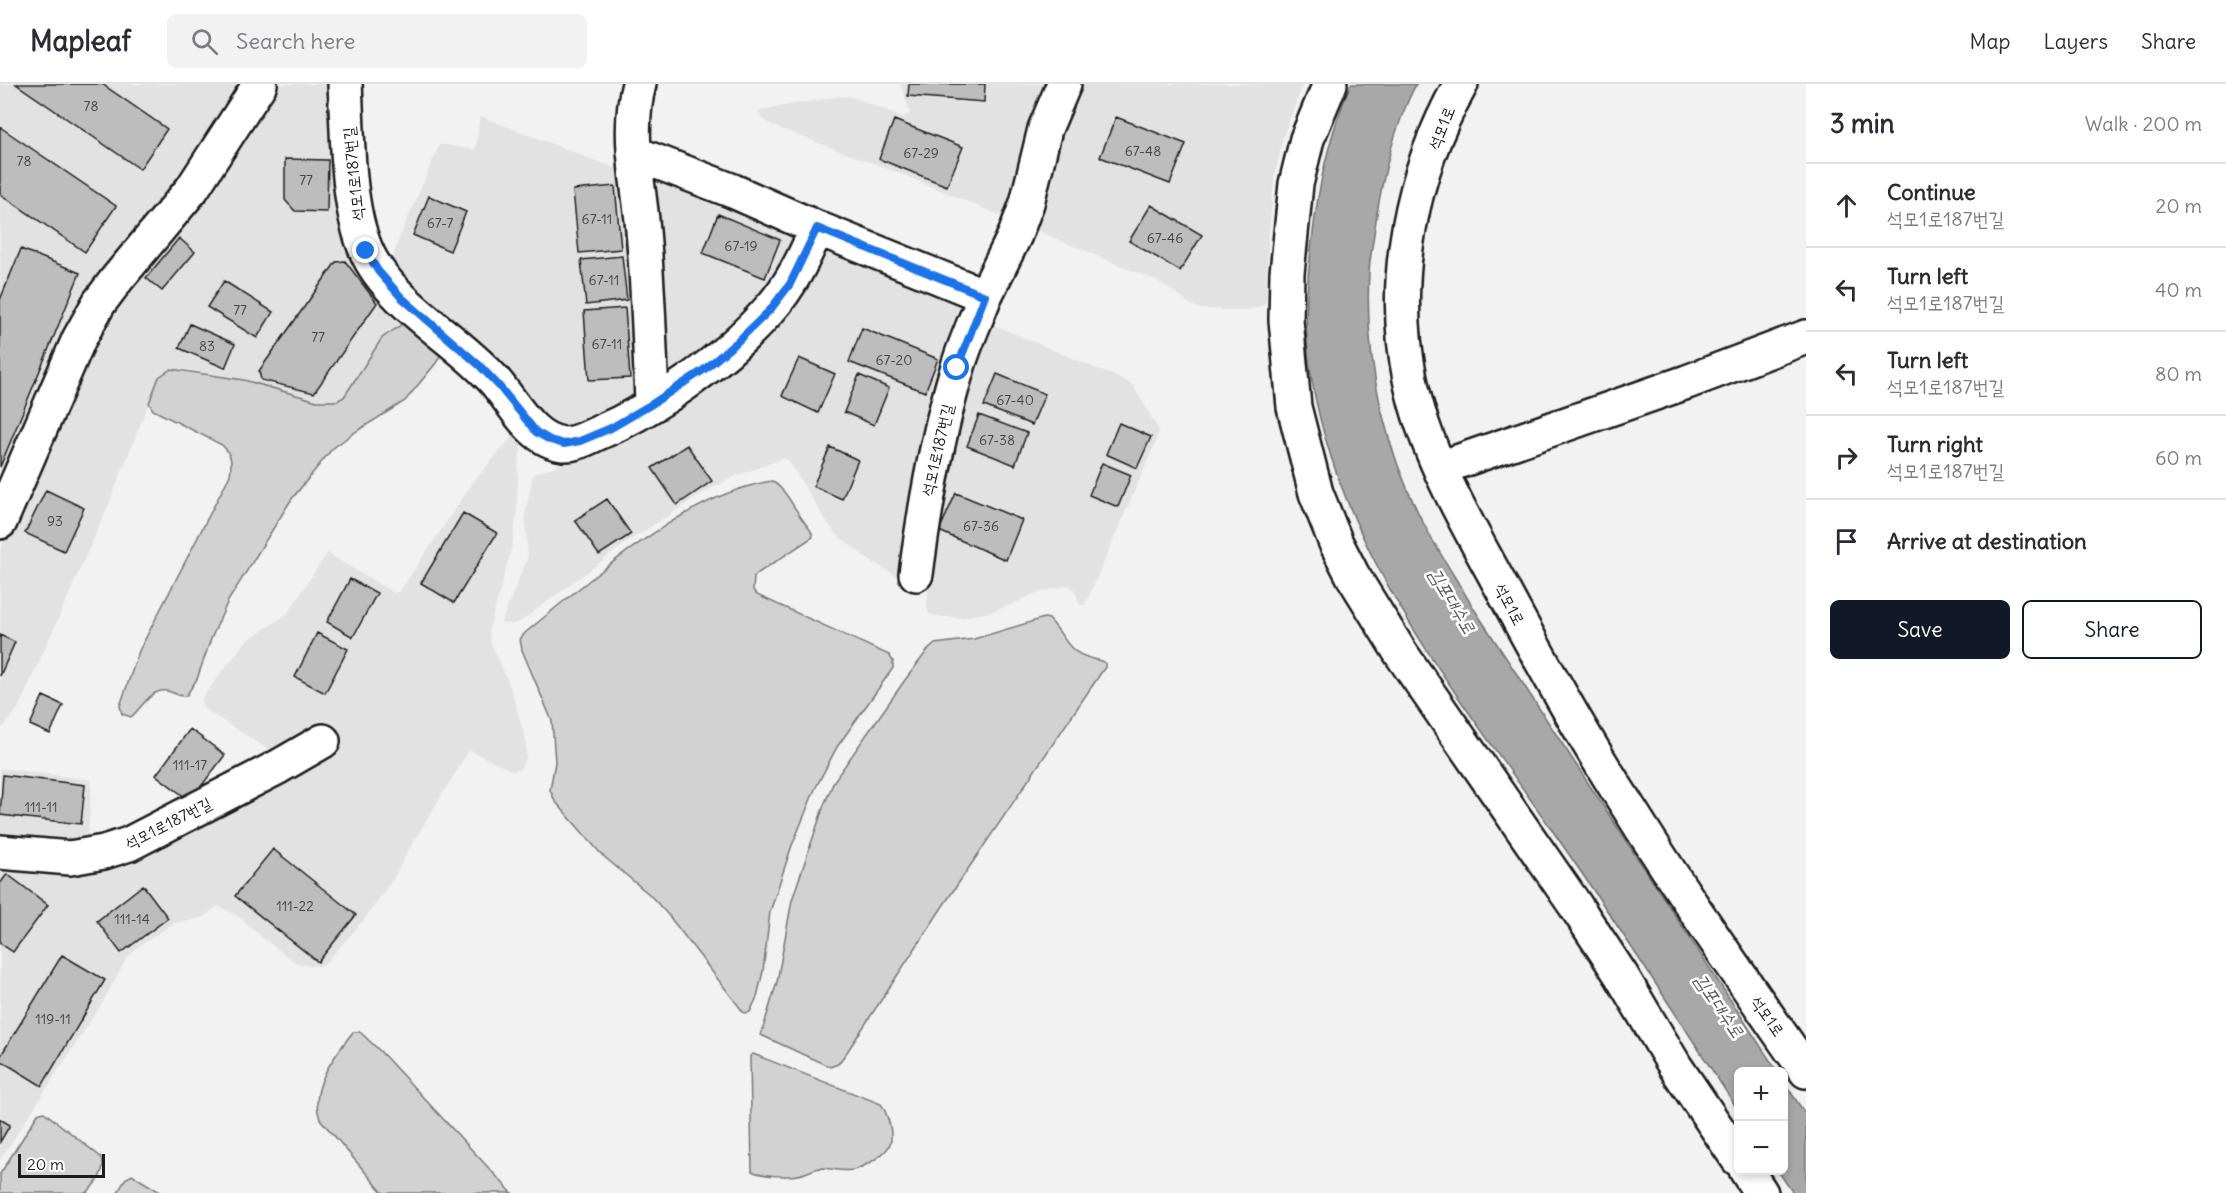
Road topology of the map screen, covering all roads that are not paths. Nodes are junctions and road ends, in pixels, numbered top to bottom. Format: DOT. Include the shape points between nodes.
graph roads {
  1 [pos="260,84"];
  2 [pos="345,84"];
  3 [pos="639,84"];
  4 [pos="1065,84"];
  5 [pos="1330,84"];
  6 [pos="1461,84"];
  7 [pos="634,153"];
  8 [pos="817,228"];
  9 [pos="985,296"];
  10 [pos="1806,337"];
  11 [pos="652,404"];
  12 [pos="1440,468"];
  13 [pos="2,515"];
  14 [pos="916,574"];
  15 [pos="323,741"];
  16 [pos="0,852"];
  17 [pos="1806,1071"];
  18 [pos="1734,1154"];
  19 [pos="1749,1175"];
  20 [pos="1761,1193"];
  1 -- 13 [label="lane" via="192,189 99,303 78,339"];
  2 -- 11 [label="lane, 석모1로187번길" via="358,225 366,251 401,297 479,365 536,432 550,440 564,444 580,441"];
  3 -- 7 [label="lane" via="634,107"];
  4 -- 9 [label="lane, 석모1로187번길" via="1045,129 1027,203"];
  5 -- 18 [label="lane" via="1307,139 1296,184 1287,273 1286,320 1294,407 1316,493 1353,576 1400,652 1575,905"];
  6 -- 12 [label="lane, 석모1로" via="1439,129 1417,190 1407,235 1403,291 1410,378"];
  7 -- 8 [label="lane"];
  7 -- 11 [label="lane"];
  8 -- 9 [label="lane"];
  8 -- 11 [label="lane, 석모1로187번길" via="790,284 770,310 705,369"];
  9 -- 14 [label="lane, 석모1로187번길" via="957,368 934,459"];
  10 -- 12 [label="lane"];
  12 -- 17 [label="lane, 석모1로" via="1556,688 1625,803"];
  15 -- 16 [label="lane, 석모1로187번길" via="129,844 70,858"];
  19 -- 20 [label="lane"];
}
